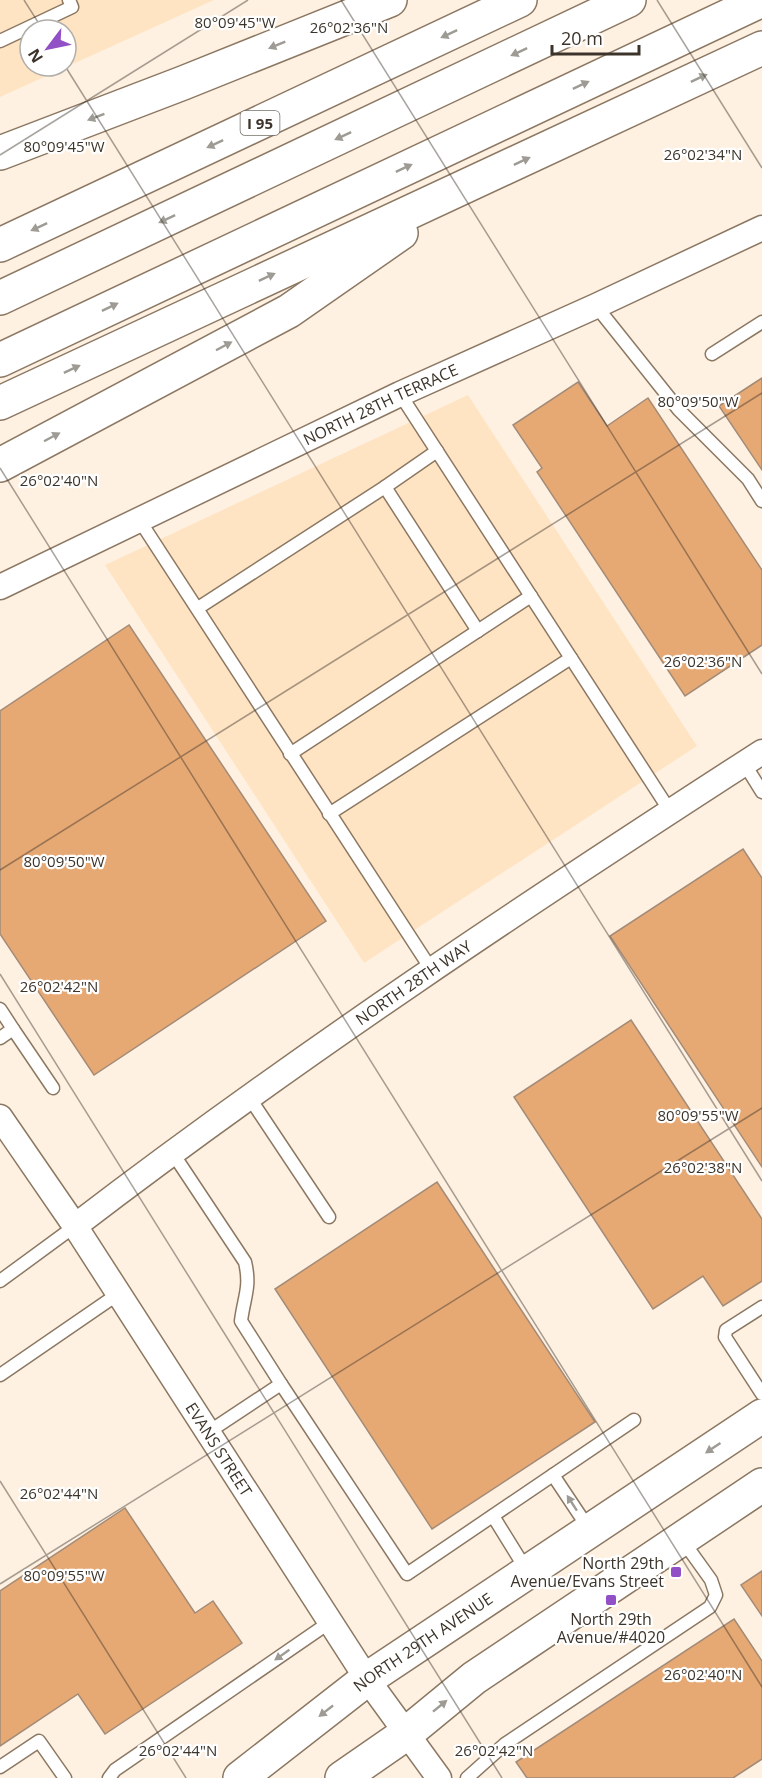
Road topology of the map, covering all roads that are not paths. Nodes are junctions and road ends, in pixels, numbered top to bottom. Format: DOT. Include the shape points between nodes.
graph roads {
  1 [pos="69,0"];
  2 [pos="390,0"];
  3 [pos="520,0"];
  4 [pos="629,0"];
  5 [pos="762,0"];
  6 [pos="0,41"];
  7 [pos="762,48"];
  8 [pos="0,153"];
  9 [pos="469,185"];
  10 [pos="762,228"];
  11 [pos="0,245"];
  12 [pos="0,298"];
  13 [pos="596,306"];
  14 [pos="762,322"];
  15 [pos="712,354"];
  16 [pos="0,360"];
  17 [pos="400,394"];
  18 [pos="0,403"];
  19 [pos="437,451"];
  20 [pos="0,465"];
  21 [pos="385,487"];
  22 [pos="762,501"];
  23 [pos="140,521"];
  24 [pos="0,587"];
  25 [pos="531,596"];
  26 [pos="198,608"];
  27 [pos="478,631"];
  28 [pos="571,658"];
  29 [pos="290,754"];
  30 [pos="753,757"];
  31 [pos="762,792"];
  32 [pos="670,811"];
  33 [pos="328,813"];
  34 [pos="431,969"];
  35 [pos="0,1009"];
  36 [pos="13,1029"];
  37 [pos="0,1038"];
  38 [pos="52,1088"];
  39 [pos="249,1097"];
  40 [pos="0,1117"];
  41 [pos="172,1152"];
  42 [pos="329,1217"];
  43 [pos="75,1226"];
  44 [pos="0,1281"];
  45 [pos="118,1294"];
  46 [pos="762,1307"];
  47 [pos="0,1375"];
  48 [pos="281,1384"];
  49 [pos="762,1394"];
  50 [pos="762,1416"];
  51 [pos="634,1420"];
  52 [pos="207,1433"];
  53 [pos="554,1475"];
  54 [pos="762,1485"];
  55 [pos="493,1516"];
  56 [pos="590,1530"];
  57 [pos="681,1539"];
  58 [pos="528,1572"];
  59 [pos="330,1622"];
  60 [pos="368,1679"];
  61 [pos="407,1733"];
  62 [pos="0,1767"];
  63 [pos="65,1778"];
  64 [pos="110,1778"];
  65 [pos="240,1778"];
  66 [pos="342,1778"];
  67 [pos="439,1778"];
  68 [pos="467,1778"];
  1 -- 6 [label="lane" via="72,7"];
  2 -- 8 [label="main road, one-way"];
  3 -- 11 [label="main road, I 95, one-way"];
  4 -- 12 [label="main road, one-way"];
  16 -- 5 [label="main road, one-way"];
  9 -- 7 [label="main road, one-way"];
  18 -- 9 [label="main road, one-way"];
  20 -- 9 [label="main road, one-way" via="289,311"];
  10 -- 13 [label="street, NORTH 28TH TERRACE"];
  13 -- 17 [label="street, NORTH 28TH TERRACE"];
  13 -- 22 [label="lane" via="679,411 748,479"];
  14 -- 15 [label="lane"];
  17 -- 19 [label="lane"];
  17 -- 23 [label="street, NORTH 28TH TERRACE"];
  19 -- 21 [label="lane"];
  19 -- 25 [label="lane"];
  21 -- 26 [label="lane"];
  21 -- 27 [label="lane"];
  23 -- 24 [label="street, NORTH 28TH TERRACE"];
  23 -- 26 [label="lane"];
  25 -- 27 [label="lane"];
  25 -- 28 [label="lane"];
  26 -- 29 [label="lane"];
  27 -- 29 [label="lane"];
  28 -- 32 [label="lane"];
  28 -- 33 [label="lane"];
  29 -- 33 [label="lane"];
  30 -- 31 [label="lane"];
  30 -- 32 [label="street, NORTH 28TH WAY"];
  32 -- 34 [label="street, NORTH 28TH WAY"];
  33 -- 34 [label="lane"];
  34 -- 39 [label="street, NORTH 28TH WAY"];
  35 -- 36 [label="lane"];
  36 -- 37 [label="lane"];
  36 -- 38 [label="lane"];
  39 -- 41 [label="street, NORTH 28TH WAY"];
  39 -- 42 [label="lane"];
  40 -- 43 [label="street, EVANS STREET"];
  41 -- 43 [label="street, NORTH 28TH WAY"];
  41 -- 48 [label="lane" via="245,1262 247,1296 241,1321"];
  43 -- 44 [label="lane"];
  43 -- 45 [label="street, EVANS STREET"];
  45 -- 47 [label="lane"];
  45 -- 52 [label="street, EVANS STREET"];
  46 -- 49 [label="lane" via="726,1330 725,1337"];
  48 -- 52 [label="lane"];
  48 -- 55 [label="lane" via="407,1574"];
  50 -- 56 [label="main road, NORTH 29TH AVENUE, one-way"];
  51 -- 53 [label="lane"];
  52 -- 59 [label="street, EVANS STREET"];
  53 -- 55 [label="lane"];
  56 -- 53 [label="lane, one-way"];
  54 -- 57 [label="main road"];
  55 -- 58 [label="lane"];
  56 -- 58 [label="main road, NORTH 29TH AVENUE"];
  61 -- 57 [label="main road, one-way" via="474,1678"];
  57 -- 68 [label="lane" via="711,1580 716,1595 710,1606 505,1744"];
  58 -- 60 [label="main road, NORTH 29TH AVENUE"];
  59 -- 60 [label="street, EVANS STREET"];
  59 -- 64 [label="lane, one-way" via="115,1770"];
  60 -- 61 [label="street, EVANS STREET"];
  60 -- 65 [label="main road, NORTH 29TH AVENUE, one-way"];
  61 -- 66 [label="main road"];
  61 -- 67 [label="street, EVANS STREET"];
  62 -- 63 [label="lane" via="39,1741"];
}
